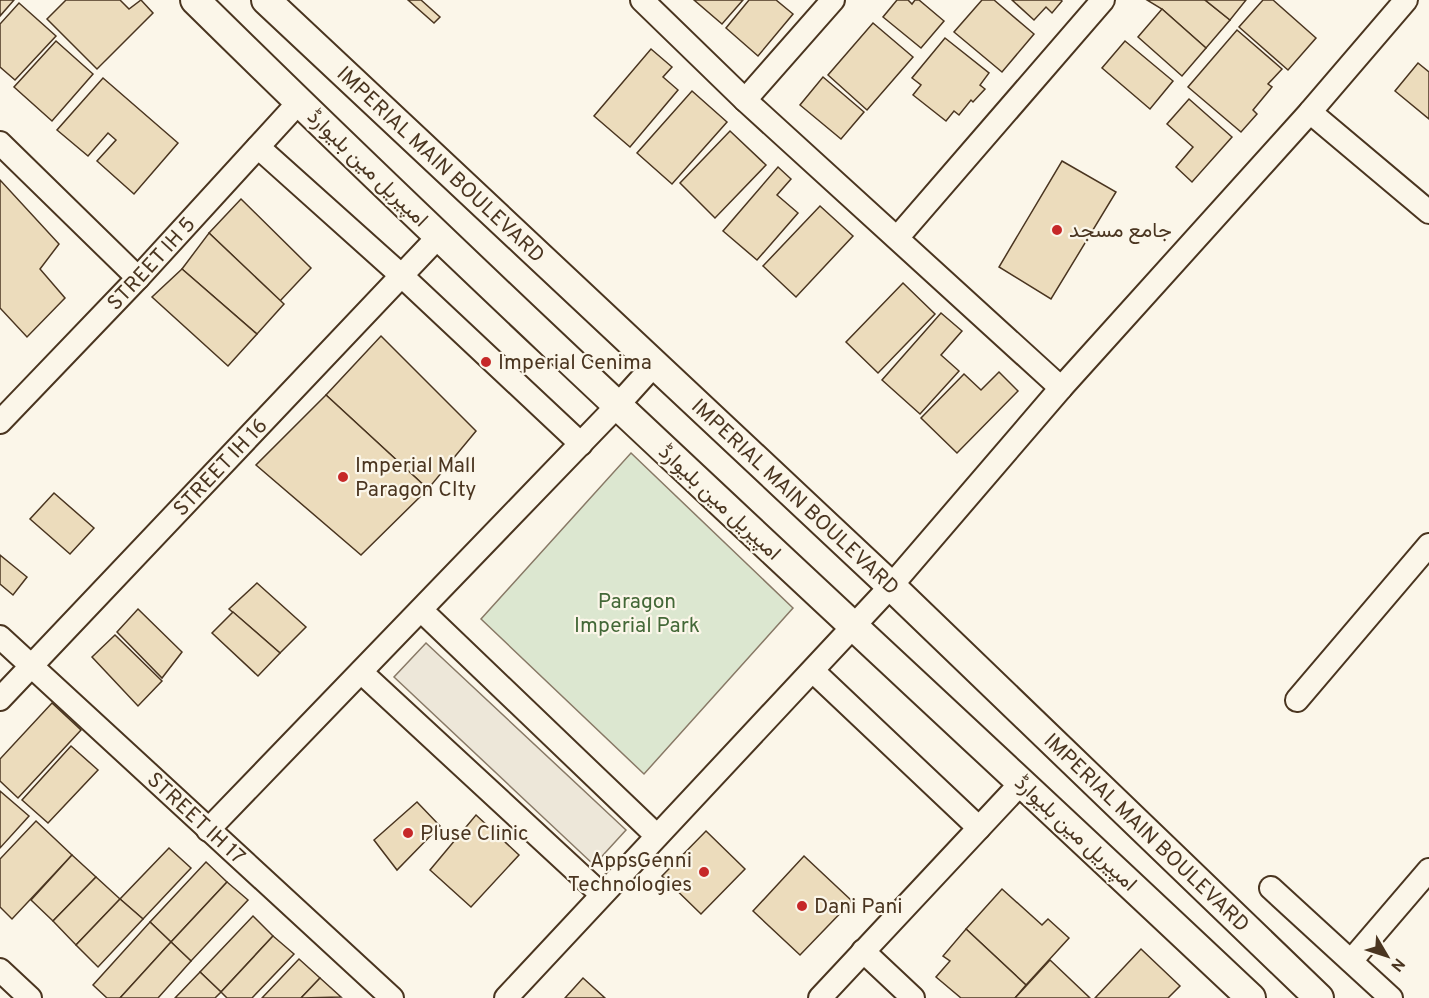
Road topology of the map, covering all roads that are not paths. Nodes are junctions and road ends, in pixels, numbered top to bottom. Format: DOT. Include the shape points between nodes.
graph roads {
  1 [pos="195,0"];
  2 [pos="266,0"];
  3 [pos="642,0"];
  4 [pos="833,0"];
  5 [pos="1103,0"];
  6 [pos="1406,0"];
  7 [pos="745,100"];
  8 [pos="299,102"];
  9 [pos="1310,112"];
  10 [pos="0,143"];
  11 [pos="258,147"];
  12 [pos="1429,212"];
  13 [pos="439,236"];
  14 [pos="897,238"];
  15 [pos="402,276"];
  16 [pos="138,278"];
  17 [pos="654,364"];
  18 [pos="1061,388"];
  19 [pos="617,406"];
  20 [pos="0,422"];
  21 [pos="580,444"];
  22 [pos="1429,545"];
  23 [pos="891,586"];
  24 [pos="421,610"];
  25 [pos="854,625"];
  26 [pos="0,637"];
  27 [pos="32,665"];
  28 [pos="813,671"];
  29 [pos="361,672"];
  30 [pos="0,699"];
  31 [pos="1297,700"];
  32 [pos="1022,782"];
  33 [pos="979,828"];
  34 [pos="208,830"];
  35 [pos="657,836"];
  36 [pos="1429,870"];
  37 [pos="1271,888"];
  38 [pos="601,894"];
  39 [pos="863,951"];
  40 [pos="1351,961"];
  41 [pos="0,970"];
  42 [pos="30,998"];
  43 [pos="392,998"];
  44 [pos="506,998"];
  45 [pos="820,998"];
  46 [pos="913,998"];
  47 [pos="1251,998"];
  48 [pos="1319,998"];
  49 [pos="1390,998"];
  1 -- 8 [label="street, امپیریل مین بلیوارڈ"];
  2 -- 17 [label="street, IMPERIAL MAIN BOULEVARD"];
  3 -- 7 [label="street"];
  4 -- 7 [label="street"];
  5 -- 14 [label="street"];
  6 -- 9 [label="street"];
  7 -- 14 [label="street"];
  8 -- 11 [label="street, STREET IH 5"];
  8 -- 13 [label="street, امپیریل مین بلیوارڈ"];
  9 -- 12 [label="street"];
  9 -- 18 [label="street"];
  10 -- 16 [label="street"];
  11 -- 15 [label="street"];
  11 -- 16 [label="street, STREET IH 5"];
  13 -- 15 [label="street, STREET IH 16"];
  13 -- 19 [label="street, امپیریل مین بلیوارڈ"];
  14 -- 18 [label="street"];
  15 -- 21 [label="street"];
  15 -- 27 [label="street, STREET IH 16"];
  16 -- 20 [label="street, STREET IH 5"];
  17 -- 19 [label="street"];
  17 -- 23 [label="street, IMPERIAL MAIN BOULEVARD"];
  18 -- 23 [label="street"];
  19 -- 21 [label="street"];
  19 -- 25 [label="street, امپیریل مین بلیوارڈ"];
  21 -- 24 [label="street"];
  22 -- 31 [label="street"];
  23 -- 25 [label="street"];
  23 -- 48 [label="street, IMPERIAL MAIN BOULEVARD"];
  24 -- 29 [label="street"];
  24 -- 35 [label="street"];
  25 -- 28 [label="street"];
  25 -- 32 [label="street, امپیریل مین بلیوارڈ"];
  26 -- 27 [label="street, STREET IH 17"];
  27 -- 30 [label="street, STREET IH 16"];
  27 -- 34 [label="street, STREET IH 17"];
  28 -- 33 [label="street"];
  28 -- 35 [label="street"];
  29 -- 34 [label="street"];
  29 -- 38 [label="street"];
  32 -- 33 [label="street"];
  32 -- 47 [label="street, امپیریل مین بلیوارڈ"];
  33 -- 39 [label="street"];
  34 -- 43 [label="street, STREET IH 17"];
  35 -- 38 [label="street"];
  36 -- 40 [label="street"];
  37 -- 40 [label="street"];
  38 -- 44 [label="street"];
  39 -- 45 [label="street"];
  39 -- 46 [label="street"];
  40 -- 49 [label="street"];
  41 -- 42 [label="street"];
}
